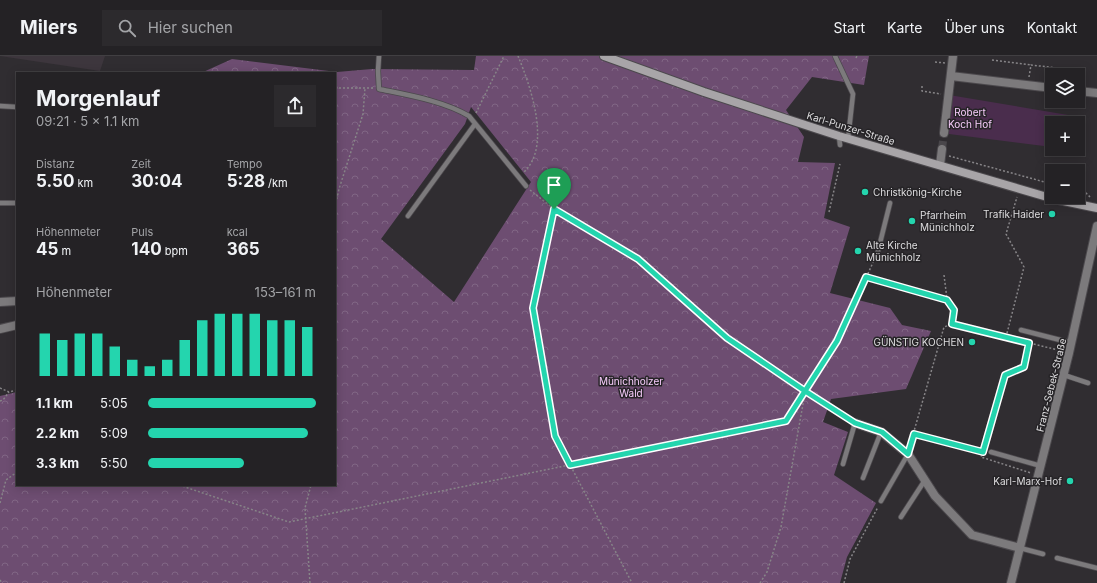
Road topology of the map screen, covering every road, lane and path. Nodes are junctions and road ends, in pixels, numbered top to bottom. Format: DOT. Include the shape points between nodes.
graph roads {
  1 [pos="378,56"];
  2 [pos="504,56"];
  3 [pos="518,56"];
  4 [pos="604,56"];
  5 [pos="835,56"];
  6 [pos="953,56"];
  7 [pos="992,60"];
  8 [pos="1031,65"];
  9 [pos="1058,68"];
  10 [pos="951,76"];
  11 [pos="1028,85"];
  12 [pos="922,86"];
  13 [pos="1045,87"];
  14 [pos="336,88"];
  15 [pos="365,88"];
  16 [pos="379,89"];
  17 [pos="1085,92"];
  18 [pos="1097,93"];
  19 [pos="949,95"];
  20 [pos="0,106"];
  21 [pos="16,107"];
  22 [pos="474,122"];
  23 [pos="944,133"];
  24 [pos="848,139"];
  25 [pos="942,152"];
  26 [pos="840,164"];
  27 [pos="940,165"];
  28 [pos="518,177"];
  29 [pos="1045,182"];
  30 [pos="526,186"];
  31 [pos="1020,189"];
  32 [pos="1085,193"];
  33 [pos="1092,199"];
  34 [pos="336,202"];
  35 [pos="0,203"];
  36 [pos="16,203"];
  37 [pos="890,203"];
  38 [pos="1097,208"];
  39 [pos="554,209"];
  40 [pos="829,212"];
  41 [pos="408,216"];
  42 [pos="1097,226"];
  43 [pos="878,251"];
  44 [pos="944,275"];
  45 [pos="866,277"];
  46 [pos="947,300"];
  47 [pos="16,301"];
  48 [pos="0,302"];
  49 [pos="952,324"];
  50 [pos="16,325"];
  51 [pos="0,329"];
  52 [pos="1021,330"];
  53 [pos="1006,337"];
  54 [pos="1029,343"];
  55 [pos="1072,343"];
  56 [pos="1069,353"];
  57 [pos="1064,375"];
  58 [pos="1088,383"];
  59 [pos="0,388"];
  60 [pos="16,390"];
  61 [pos="805,391"];
  62 [pos="9,392"];
  63 [pos="0,401"];
  64 [pos="855,423"];
  65 [pos="882,432"];
  66 [pos="914,434"];
  67 [pos="983,452"];
  68 [pos="991,452"];
  69 [pos="908,454"];
  70 [pos="843,464"];
  71 [pos="570,465"];
  72 [pos="1041,466"];
  73 [pos="16,473"];
  74 [pos="1038,475"];
  75 [pos="863,478"];
  76 [pos="924,480"];
  77 [pos="182,486"];
  78 [pos="311,486"];
  79 [pos="881,501"];
  80 [pos="0,503"];
  81 [pos="901,517"];
  82 [pos="305,518"];
  83 [pos="1020,548"];
  84 [pos="1043,554"];
  85 [pos="1057,558"];
  86 [pos="1097,568"];
  87 [pos="0,580"];
  88 [pos="2,583"];
  89 [pos="310,583"];
  90 [pos="632,583"];
  91 [pos="760,583"];
  92 [pos="844,583"];
  93 [pos="1011,583"];
  1 -- 16 [label="lane"];
  2 -- 22 [label="path"];
  3 -- 28 [label="path" via="530,86 538,124 536,151 528,168"];
  4 -- 24 [label="street, Karl-Punzer-Straße" via="840,141"];
  5 -- 24 [label="lane" via="853,94"];
  6 -- 10 [label="street"];
  7 -- 8 [label="path"];
  8 -- 9 [label="path"];
  8 -- 11 [label="path"];
  10 -- 11 [label="street"];
  10 -- 19 [label="street"];
  11 -- 13 [label="street"];
  12 -- 19 [label="path" via="922,92"];
  14 -- 15 [label="path"];
  15 -- 16 [label="path"];
  15 -- 34 [label="path" via="363,114"];
  16 -- 22 [label="lane" via="457,108"];
  17 -- 18 [label="street"];
  19 -- 23 [label="street"];
  20 -- 21 [label="lane"];
  22 -- 28 [label="lane"];
  22 -- 41 [label="lane"];
  24 -- 27 [label="street, Karl-Punzer-Straße"];
  25 -- 27 [label="street"];
  25 -- 29 [label="path"];
  26 -- 40 [label="path"];
  27 -- 31 [label="street, Karl-Punzer-Straße"];
  28 -- 30 [label="lane"];
  30 -- 39 [label="path"];
  31 -- 38 [label="street, Karl-Punzer-Straße"];
  31 -- 53 [label="path" via="1006,234 1024,267"];
  32 -- 33 [label="path"];
  35 -- 36 [label="lane"];
  37 -- 43 [label="lane"];
  39 -- 61 [label="path" via="638,259 727,338"];
  39 -- 71 [label="path" via="533,308 555,436"];
  42 -- 55 [label="street, Franz-Sebek-Straße"];
  43 -- 45 [label="path"];
  44 -- 46 [label="path"];
  45 -- 46 [label="path"];
  45 -- 61 [label="path" via="837,341"];
  46 -- 49 [label="path" via="954,310"];
  47 -- 48 [label="street"];
  49 -- 53 [label="path"];
  49 -- 66 [label="path" via="944,327"];
  50 -- 51 [label="street"];
  52 -- 55 [label="lane"];
  53 -- 54 [label="path"];
  54 -- 56 [label="path"];
  54 -- 67 [label="path" via="1024,367 1005,375"];
  55 -- 56 [label="street, Franz-Sebek-Straße"];
  56 -- 57 [label="street, Franz-Sebek-Straße"];
  57 -- 58 [label="lane"];
  57 -- 72 [label="street, Franz-Sebek-Straße"];
  59 -- 62 [label="path"];
  60 -- 62 [label="path"];
  61 -- 64 [label="path"];
  61 -- 71 [label="path" via="786,421"];
  61 -- 91 [label="path" via="781,527 767,572"];
  62 -- 63 [label="path"];
  64 -- 65 [label="street"];
  64 -- 70 [label="lane"];
  65 -- 69 [label="street"];
  65 -- 75 [label="lane"];
  66 -- 67 [label="path"];
  66 -- 69 [label="path"];
  67 -- 74 [label="path" via="981,458"];
  68 -- 72 [label="lane"];
  69 -- 76 [label="street"];
  69 -- 79 [label="lane"];
  71 -- 82 [label="path"];
  71 -- 90 [label="path"];
  72 -- 74 [label="street, Franz-Sebek-Straße"];
  73 -- 80 [label="path" via="6,480"];
  74 -- 83 [label="street, Franz-Sebek-Straße"];
  76 -- 81 [label="lane"];
  76 -- 83 [label="street" via="935,496 972,535"];
  77 -- 82 [label="path" via="290,522"];
  78 -- 82 [label="path"];
  79 -- 92 [label="path" via="850,559"];
  82 -- 89 [label="path"];
  83 -- 84 [label="lane"];
  83 -- 93 [label="street, Franz-Sebek-Straße"];
  85 -- 86 [label="lane"];
  87 -- 88 [label="path"];
}
